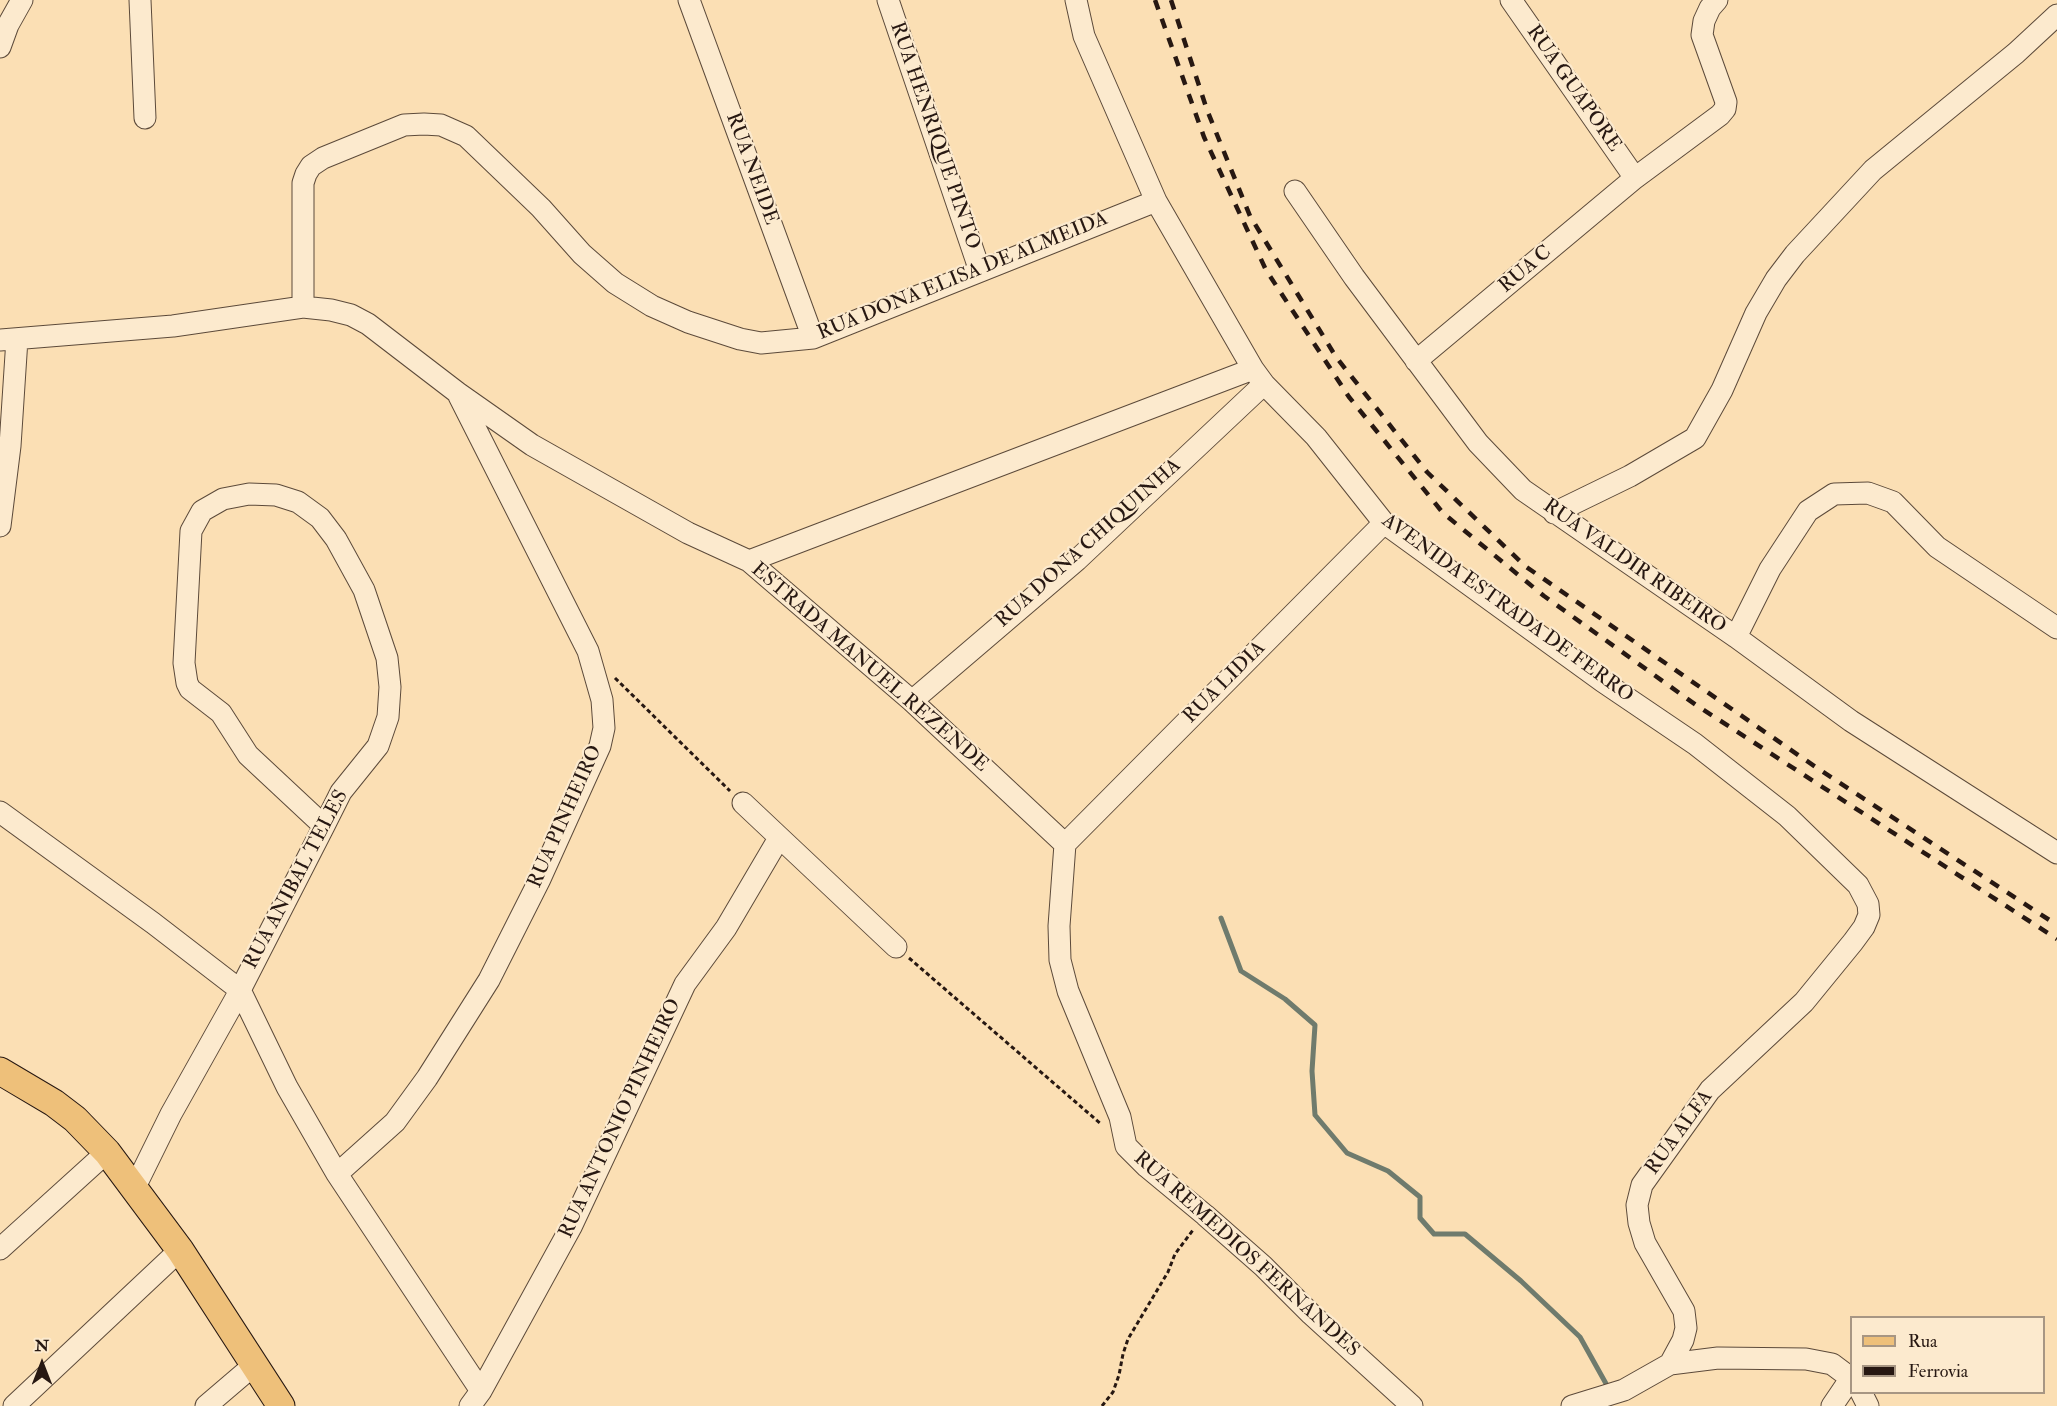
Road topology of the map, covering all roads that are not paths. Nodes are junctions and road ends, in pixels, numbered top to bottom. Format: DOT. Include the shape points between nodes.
graph roads {
  1 [pos="4,0"];
  2 [pos="22,0"];
  3 [pos="140,0"];
  4 [pos="689,0"];
  5 [pos="888,0"];
  6 [pos="1076,0"];
  7 [pos="1511,0"];
  8 [pos="1717,0"];
  9 [pos="2057,15"];
  10 [pos="8,25"];
  11 [pos="0,47"];
  12 [pos="145,118"];
  13 [pos="1635,178"];
  14 [pos="1295,190"];
  15 [pos="1156,201"];
  16 [pos="980,271"];
  17 [pos="303,307"];
  18 [pos="813,338"];
  19 [pos="8,340"];
  20 [pos="1416,361"];
  21 [pos="1258,376"];
  22 [pos="458,393"];
  23 [pos="1554,513"];
  24 [pos="1384,523"];
  25 [pos="0,526"];
  26 [pos="749,561"];
  27 [pos="2057,628"];
  28 [pos="1736,638"];
  29 [pos="912,701"];
  30 [pos="743,803"];
  31 [pos="0,812"];
  32 [pos="324,826"];
  33 [pos="779,838"];
  34 [pos="1065,844"];
  35 [pos="2057,853"];
  36 [pos="1853,942"];
  37 [pos="896,947"];
  38 [pos="240,990"];
  39 [pos="0,1071"];
  40 [pos="107,1152"];
  41 [pos="337,1174"];
  42 [pos="135,1187"];
  43 [pos="0,1249"];
  44 [pos="180,1250"];
  45 [pos="1670,1364"];
  46 [pos="254,1365"];
  47 [pos="1850,1380"];
  48 [pos="1850,1387"];
  49 [pos="1627,1395"];
  50 [pos="476,1399"];
  51 [pos="1596,1401"];
  52 [pos="14,1406"];
  53 [pos="206,1406"];
  54 [pos="281,1406"];
  55 [pos="1412,1406"];
  56 [pos="1572,1406"];
  57 [pos="1832,1406"];
  1 -- 10 [label="street"];
  2 -- 10 [label="street"];
  3 -- 12 [label="street"];
  4 -- 18 [label="street, RUA NEIDE"];
  5 -- 16 [label="street, RUA HENRIQUE PINTO"];
  6 -- 15 [label="street, AVENIDA ESTRADA DE FERRO" via="1084,36"];
  7 -- 13 [label="street, RUA GUAPORE"];
  8 -- 13 [label="street, RUA C" via="1704,21 1702,35 1726,102 1725,109"];
  9 -- 23 [label="street" via="1873,170 1795,254 1756,313 1722,390 1695,438 1630,476"];
  10 -- 11 [label="street"];
  13 -- 20 [label="street, RUA C"];
  14 -- 20 [label="street, RUA VALDIR RIBEIRO"];
  15 -- 16 [label="street, RUA DONA ELISA DE ALMEIDA"];
  15 -- 21 [label="street, AVENIDA ESTRADA DE FERRO"];
  16 -- 18 [label="street, RUA DONA ELISA DE ALMEIDA"];
  17 -- 18 [label="street, RUA DONA ELISA DE ALMEIDA" via="303,183 311,166 404,125 424,123 441,125 466,136 541,208 582,254 615,283 652,306 740,339 761,343"];
  17 -- 19 [label="street, ESTRADA MANUEL REZENDE" via="173,326"];
  17 -- 22 [label="street, ESTRADA MANUEL REZENDE" via="351,315 368,324"];
  19 -- 25 [label="street" via="10,446"];
  20 -- 23 [label="street, RUA VALDIR RIBEIRO" via="1478,443 1524,490"];
  21 -- 24 [label="street, AVENIDA ESTRADA DE FERRO" via="1316,437"];
  21 -- 26 [label="street"];
  21 -- 29 [label="street, RUA DONA CHIQUINHA" via="1077,560"];
  22 -- 26 [label="street, ESTRADA MANUEL REZENDE" via="532,445 688,532"];
  22 -- 41 [label="street, RUA PINHEIRO" via="588,651 603,700 604,728 600,746 545,868 489,980 395,1122"];
  23 -- 28 [label="street, RUA VALDIR RIBEIRO"];
  24 -- 34 [label="street, RUA LIDIA"];
  24 -- 36 [label="street, AVENIDA ESTRADA DE FERRO" via="1695,744 1786,816 1858,885 1869,915"];
  26 -- 29 [label="street, ESTRADA MANUEL REZENDE"];
  27 -- 28 [label="street" via="1937,547 1893,502 1868,493 1834,494 1808,511 1770,569"];
  28 -- 35 [label="street, RUA VALDIR RIBEIRO" via="1851,721"];
  29 -- 34 [label="street, ESTRADA MANUEL REZENDE"];
  30 -- 33 [label="street"];
  31 -- 38 [label="street"];
  32 -- 32 [label="street, RUA ANIBAL TELES" via="340,792 378,746 388,717 387,658 350,561 320,518 298,502 276,495 249,494 223,499 202,511 191,531 184,663 187,682 190,689 221,713 248,754"];
  32 -- 38 [label="street, RUA ANIBAL TELES"];
  33 -- 37 [label="street"];
  33 -- 50 [label="street, RUA ANTONIO PINHEIRO" via="726,928 685,984 571,1227"];
  34 -- 55 [label="street, RUA REMEDIOS FERNANDES" via="1060,960 1068,991 1120,1117 1126,1146"];
  36 -- 45 [label="street, RUA ALFA" via="1804,1002 1710,1090 1642,1185 1637,1205 1645,1243 1684,1311 1683,1340"];
  38 -- 41 [label="street" via="287,1087"];
  38 -- 42 [label="street, RUA ANIBAL TELES"];
  39 -- 40 [label="main road" via="54,1102"];
  40 -- 42 [label="main road"];
  40 -- 43 [label="street"];
  41 -- 50 [label="street"];
  42 -- 44 [label="main road"];
  44 -- 46 [label="main road"];
  44 -- 52 [label="street"];
  45 -- 47 [label="street" via="1718,1358 1806,1359 1832,1364"];
  45 -- 49 [label="street"];
  46 -- 53 [label="street"];
  46 -- 54 [label="main road"];
  48 -- 57 [label="street"];
  49 -- 51 [label="street"];
  51 -- 56 [label="street"];
}
